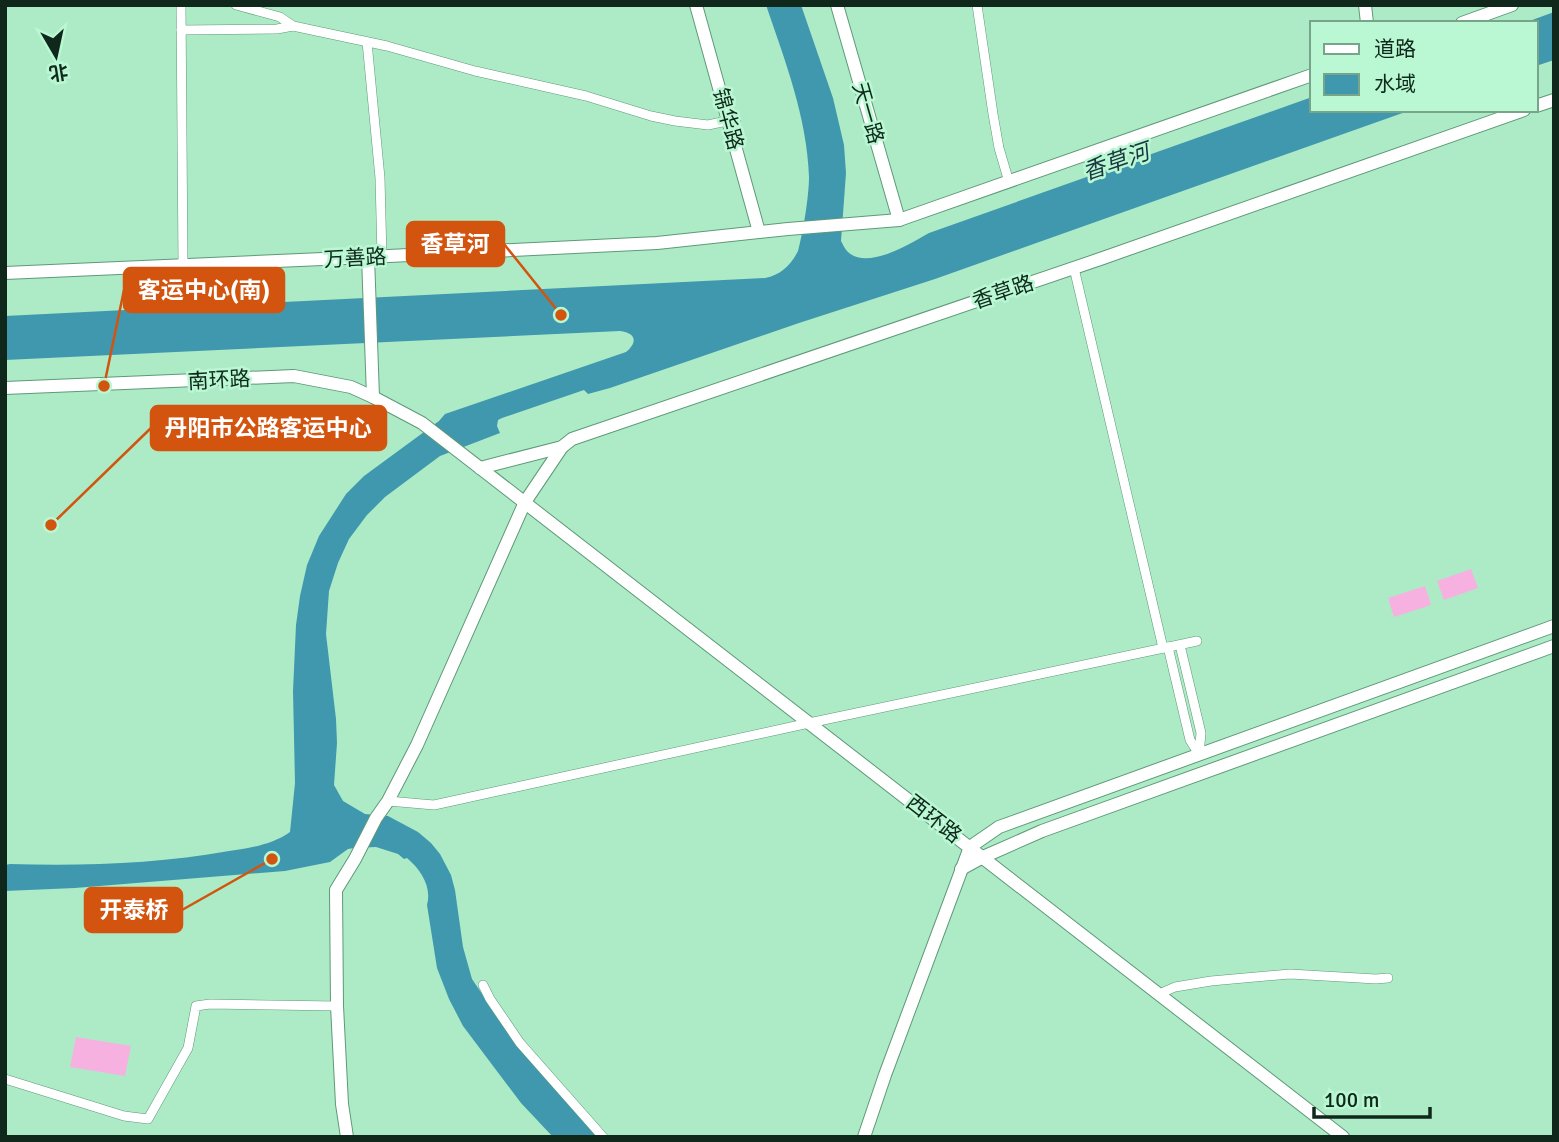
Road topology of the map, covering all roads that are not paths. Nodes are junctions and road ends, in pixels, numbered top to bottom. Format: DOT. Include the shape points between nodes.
graph roads {
  1 [pos="181,5"];
  2 [pos="236,5"];
  3 [pos="696,5"];
  4 [pos="705,5"];
  5 [pos="837,5"];
  6 [pos="977,5"];
  7 [pos="1512,5"];
  8 [pos="1468,21"];
  9 [pos="293,26"];
  10 [pos="181,30"];
  11 [pos="367,42"];
  12 [pos="1310,76"];
  13 [pos="1518,112"];
  14 [pos="732,120"];
  15 [pos="1009,182"];
  16 [pos="899,220"];
  17 [pos="764,232"];
  18 [pos="368,257"];
  19 [pos="383,257"];
  20 [pos="183,265"];
  21 [pos="1074,268"];
  22 [pos="5,273"];
  23 [pos="5,388"];
  24 [pos="373,397"];
  25 [pos="562,447"];
  26 [pos="480,468"];
  27 [pos="525,502"];
  28 [pos="1554,626"];
  29 [pos="1198,641"];
  30 [pos="1181,645"];
  31 [pos="1554,646"];
  32 [pos="1166,648"];
  33 [pos="809,723"];
  34 [pos="1199,754"];
  35 [pos="1204,772"];
  36 [pos="388,801"];
  37 [pos="970,848"];
  38 [pos="983,857"];
  39 [pos="961,869"];
  40 [pos="1388,978"];
  41 [pos="483,985"];
  42 [pos="1160,994"];
  43 [pos="337,1006"];
  44 [pos="5,1079"];
  45 [pos="347,1137"];
  46 [pos="603,1137"];
  47 [pos="864,1137"];
  48 [pos="1343,1137"];
  1 -- 10 [label="street"];
  2 -- 9 [label="street" via="280,17"];
  3 -- 14 [label="street, 锦华路"];
  4 -- 14 [label="street, 锦华路"];
  5 -- 16 [label="street, 天一路"];
  6 -- 15 [label="street" via="999,148"];
  7 -- 8 [label="street"];
  9 -- 10 [label="street"];
  9 -- 11 [label="street"];
  10 -- 20 [label="street"];
  11 -- 14 [label="street" via="651,116 708,125"];
  11 -- 19 [label="street"];
  12 -- 15 [label="street, 万善路"];
  13 -- 21 [label="street, 香草路"];
  14 -- 17 [label="street, 锦华路"];
  15 -- 16 [label="street, 万善路"];
  16 -- 17 [label="street, 万善路"];
  17 -- 19 [label="street, 万善路" via="657,243"];
  18 -- 19 [label="street, 万善路"];
  18 -- 20 [label="street, 万善路"];
  18 -- 24 [label="street"];
  20 -- 22 [label="street, 万善路"];
  21 -- 25 [label="street, 香草路" via="572,439"];
  21 -- 32 [label="street"];
  23 -- 24 [label="street, 南环路" via="294,376 351,387"];
  24 -- 26 [label="street, 南环路" via="422,423"];
  25 -- 26 [label="street, 香草路"];
  25 -- 27 [label="street"];
  26 -- 27 [label="street"];
  27 -- 33 [label="street, 西环路"];
  27 -- 36 [label="street"];
  28 -- 34 [label="street"];
  29 -- 30 [label="street"];
  30 -- 32 [label="street"];
  30 -- 34 [label="street" via="1201,733"];
  31 -- 35 [label="street"];
  32 -- 33 [label="street"];
  32 -- 34 [label="street" via="1190,740"];
  33 -- 36 [label="street" via="434,805"];
  33 -- 37 [label="street, 西环路"];
  34 -- 35 [label="street"];
  34 -- 37 [label="street" via="999,827"];
  35 -- 38 [label="street"];
  36 -- 43 [label="street" via="336,890"];
  37 -- 38 [label="street, 西环路"];
  37 -- 39 [label="street"];
  38 -- 39 [label="street"];
  38 -- 42 [label="street, 西环路"];
  39 -- 47 [label="street"];
  40 -- 42 [label="street" via="1290,974 1211,981"];
  41 -- 46 [label="street" via="520,1043"];
  42 -- 48 [label="street, 西环路"];
  43 -- 44 [label="street" via="197,1006 188,1048 148,1119 124,1116"];
  43 -- 45 [label="street"];
}
